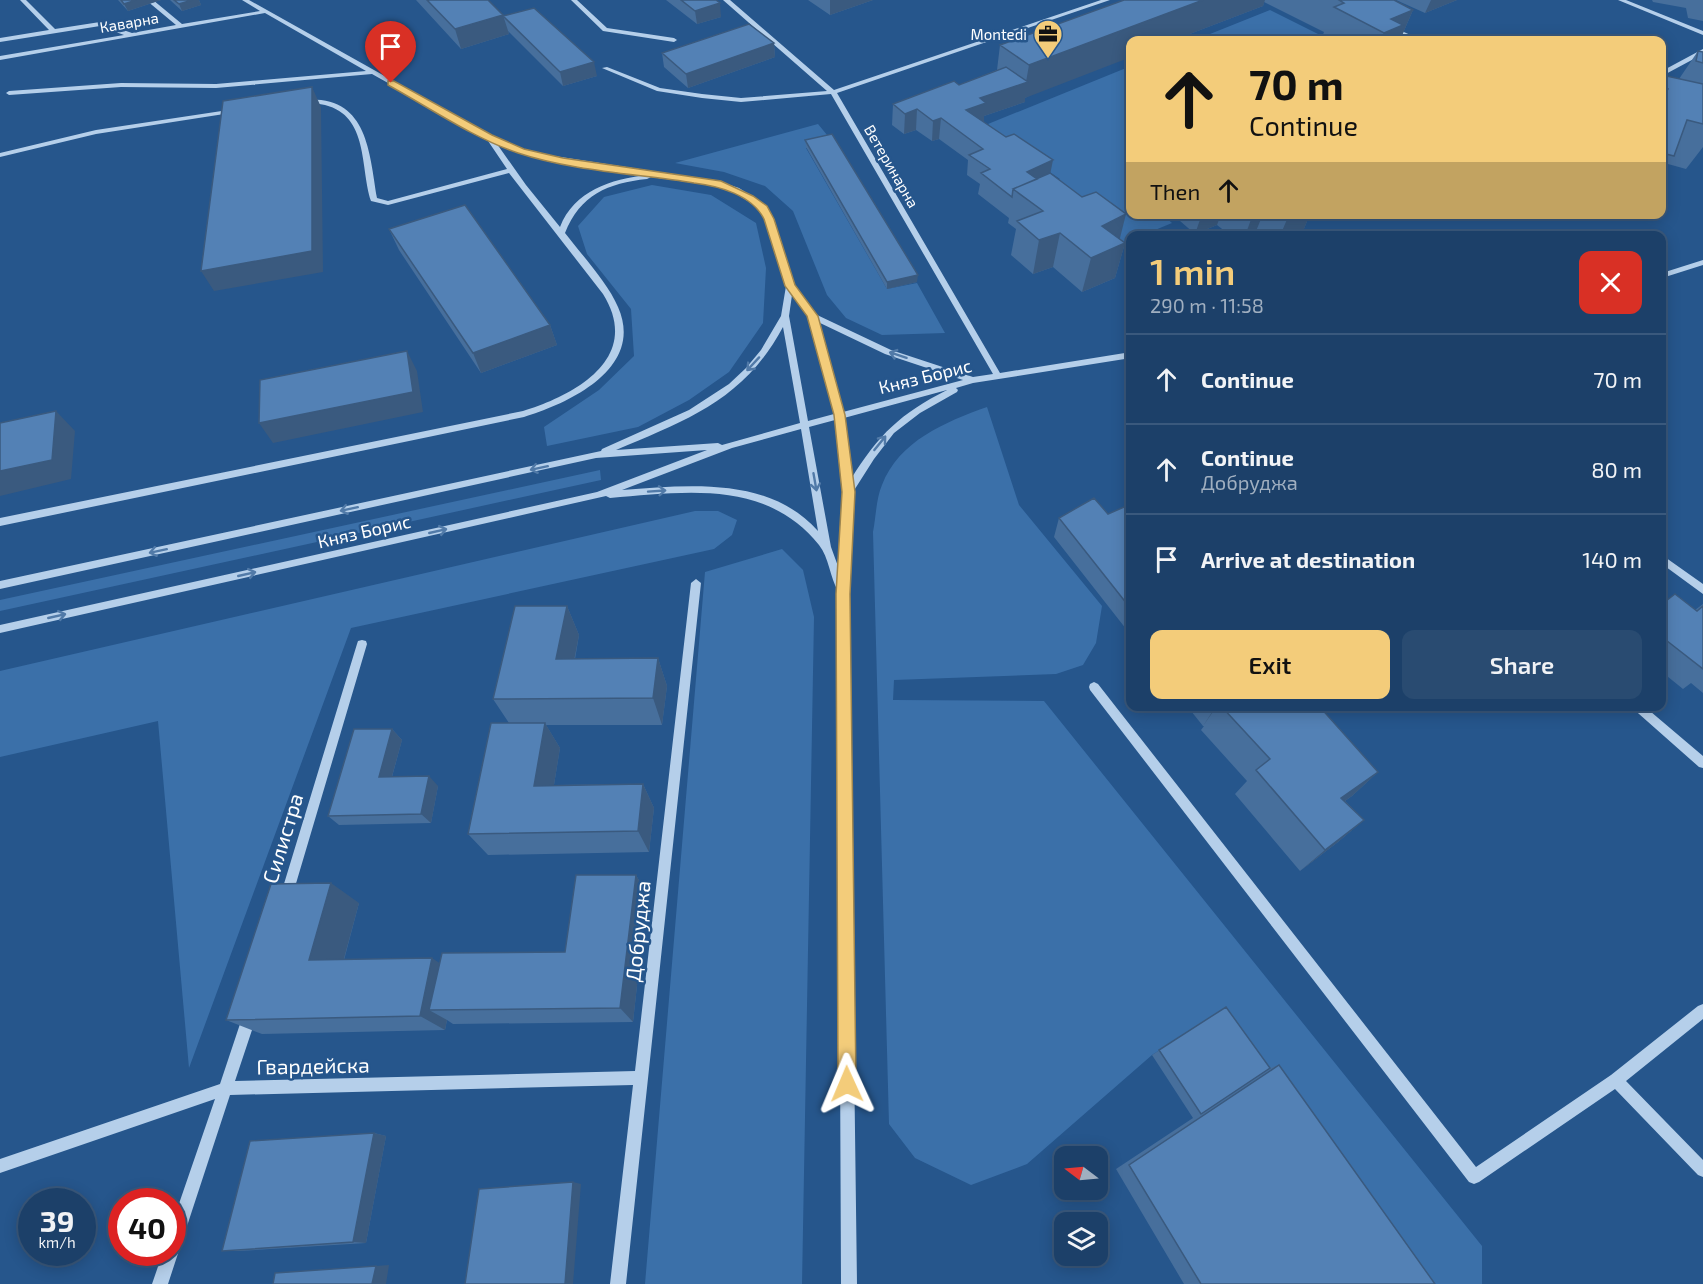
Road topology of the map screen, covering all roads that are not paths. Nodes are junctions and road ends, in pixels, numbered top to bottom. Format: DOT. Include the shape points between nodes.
graph roads {
  1 [pos="23,0"];
  2 [pos="149,0"];
  3 [pos="245,0"];
  4 [pos="574,0"];
  5 [pos="726,0"];
  6 [pos="1107,0"];
  7 [pos="1621,0"];
  8 [pos="263,12"];
  9 [pos="1386,25"];
  10 [pos="181,27"];
  11 [pos="53,31"];
  12 [pos="1703,33"];
  13 [pos="131,35"];
  14 [pos="1409,36"];
  15 [pos="0,40"];
  16 [pos="674,40"];
  17 [pos="1703,51"];
  18 [pos="0,58"];
  19 [pos="605,68"];
  20 [pos="372,72"];
  21 [pos="1666,72"];
  22 [pos="833,92"];
  23 [pos="9,93"];
  24 [pos="290,103"];
  25 [pos="244,110"];
  26 [pos="489,137"];
  27 [pos="0,155"];
  28 [pos="509,171"];
  29 [pos="668,175"];
  30 [pos="561,233"];
  31 [pos="1703,262"];
  32 [pos="1666,275"];
  33 [pos="790,286"];
  34 [pos="785,316"];
  35 [pos="812,316"];
  36 [pos="1126,356"];
  37 [pos="998,376"];
  38 [pos="973,380"];
  39 [pos="839,415"];
  40 [pos="804,424"];
  41 [pos="730,446"];
  42 [pos="596,455"];
  43 [pos="849,492"];
  44 [pos="598,495"];
  45 [pos="0,522"];
  46 [pos="826,547"];
  47 [pos="1666,562"];
  48 [pos="696,583"];
  49 [pos="0,585"];
  50 [pos="1703,590"];
  51 [pos="843,594"];
  52 [pos="0,629"];
  53 [pos="362,644"];
  54 [pos="1094,687"];
  55 [pos="1641,711"];
  56 [pos="1703,763"];
  57 [pos="283,906"];
  58 [pos="255,997"];
  59 [pos="1703,1011"];
  60 [pos="640,1078"];
  61 [pos="1616,1080"];
  62 [pos="228,1088"];
  63 [pos="0,1166"];
  64 [pos="1703,1170"];
  65 [pos="186,1207"];
  66 [pos="166,1266"];
  67 [pos="160,1284"];
  68 [pos="618,1284"];
  69 [pos="849,1284"];
  1 -- 11 [label="street"];
  2 -- 10 [label="street"];
  3 -- 8 [label="street"];
  4 -- 16 [label="street" via="605,30"];
  5 -- 22 [label="street, Ветеринарна"];
  6 -- 22 [label="street"];
  7 -- 12 [label="street"];
  8 -- 10 [label="street, Каварна"];
  8 -- 20 [label="street"];
  9 -- 14 [label="street"];
  10 -- 13 [label="street, Каварна"];
  11 -- 13 [label="street" via="100,24"];
  11 -- 15 [label="street"];
  13 -- 18 [label="street, Каварна"];
  17 -- 21 [label="street"];
  19 -- 22 [label="street" via="659,90 702,96 741,100"];
  20 -- 23 [label="street" via="216,86 121,85"];
  20 -- 26 [label="street"];
  22 -- 37 [label="street, Ветеринарна"];
  24 -- 28 [label="street" via="321,101 339,105 358,123 374,199 378,202 388,203"];
  25 -- 27 [label="street" via="96,132"];
  26 -- 28 [label="street"];
  26 -- 29 [label="street" via="540,156"];
  28 -- 30 [label="street"];
  29 -- 30 [label="street" via="621,181 592,192 570,210"];
  29 -- 33 [label="street" via="718,183 764,208"];
  30 -- 45 [label="street" via="611,300 617,313 619,347 609,365 592,381 551,407"];
  31 -- 32 [label="street"];
  33 -- 34 [label="street"];
  33 -- 35 [label="street"];
  34 -- 40 [label="street"];
  34 -- 42 [label="street, one-way" via="763,354 720,395"];
  38 -- 35 [label="street, one-way" via="888,352"];
  35 -- 39 [label="street"];
  36 -- 37 [label="street, Княз Борис"];
  37 -- 38 [label="street, Княз Борис"];
  38 -- 39 [label="street, Княз Борис"];
  43 -- 38 [label="street, one-way" via="876,446 894,425"];
  39 -- 40 [label="street, Княз Борис"];
  39 -- 43 [label="street"];
  40 -- 41 [label="street, Княз Борис"];
  40 -- 46 [label="street, one-way"];
  41 -- 42 [label="street, Княз Борис"];
  41 -- 44 [label="street, Княз Борис"];
  42 -- 49 [label="street, Княз Борис, one-way"];
  43 -- 51 [label="street"];
  44 -- 46 [label="street, one-way" via="699,488 732,491 795,513"];
  52 -- 44 [label="street, Княз Борис, one-way"];
  46 -- 51 [label="street"];
  47 -- 50 [label="street"];
  48 -- 60 [label="street, Добруджа"];
  51 -- 69 [label="street"];
  53 -- 57 [label="street, Силистра"];
  54 -- 61 [label="street" via="1474,1177"];
  55 -- 56 [label="street"];
  58 -- 62 [label="street"];
  59 -- 61 [label="street"];
  60 -- 62 [label="street, Гвардейска"];
  60 -- 68 [label="street, Добруджа"];
  61 -- 64 [label="street"];
  62 -- 63 [label="street, Гвардейска"];
  62 -- 65 [label="street"];
  66 -- 67 [label="street"];
}
